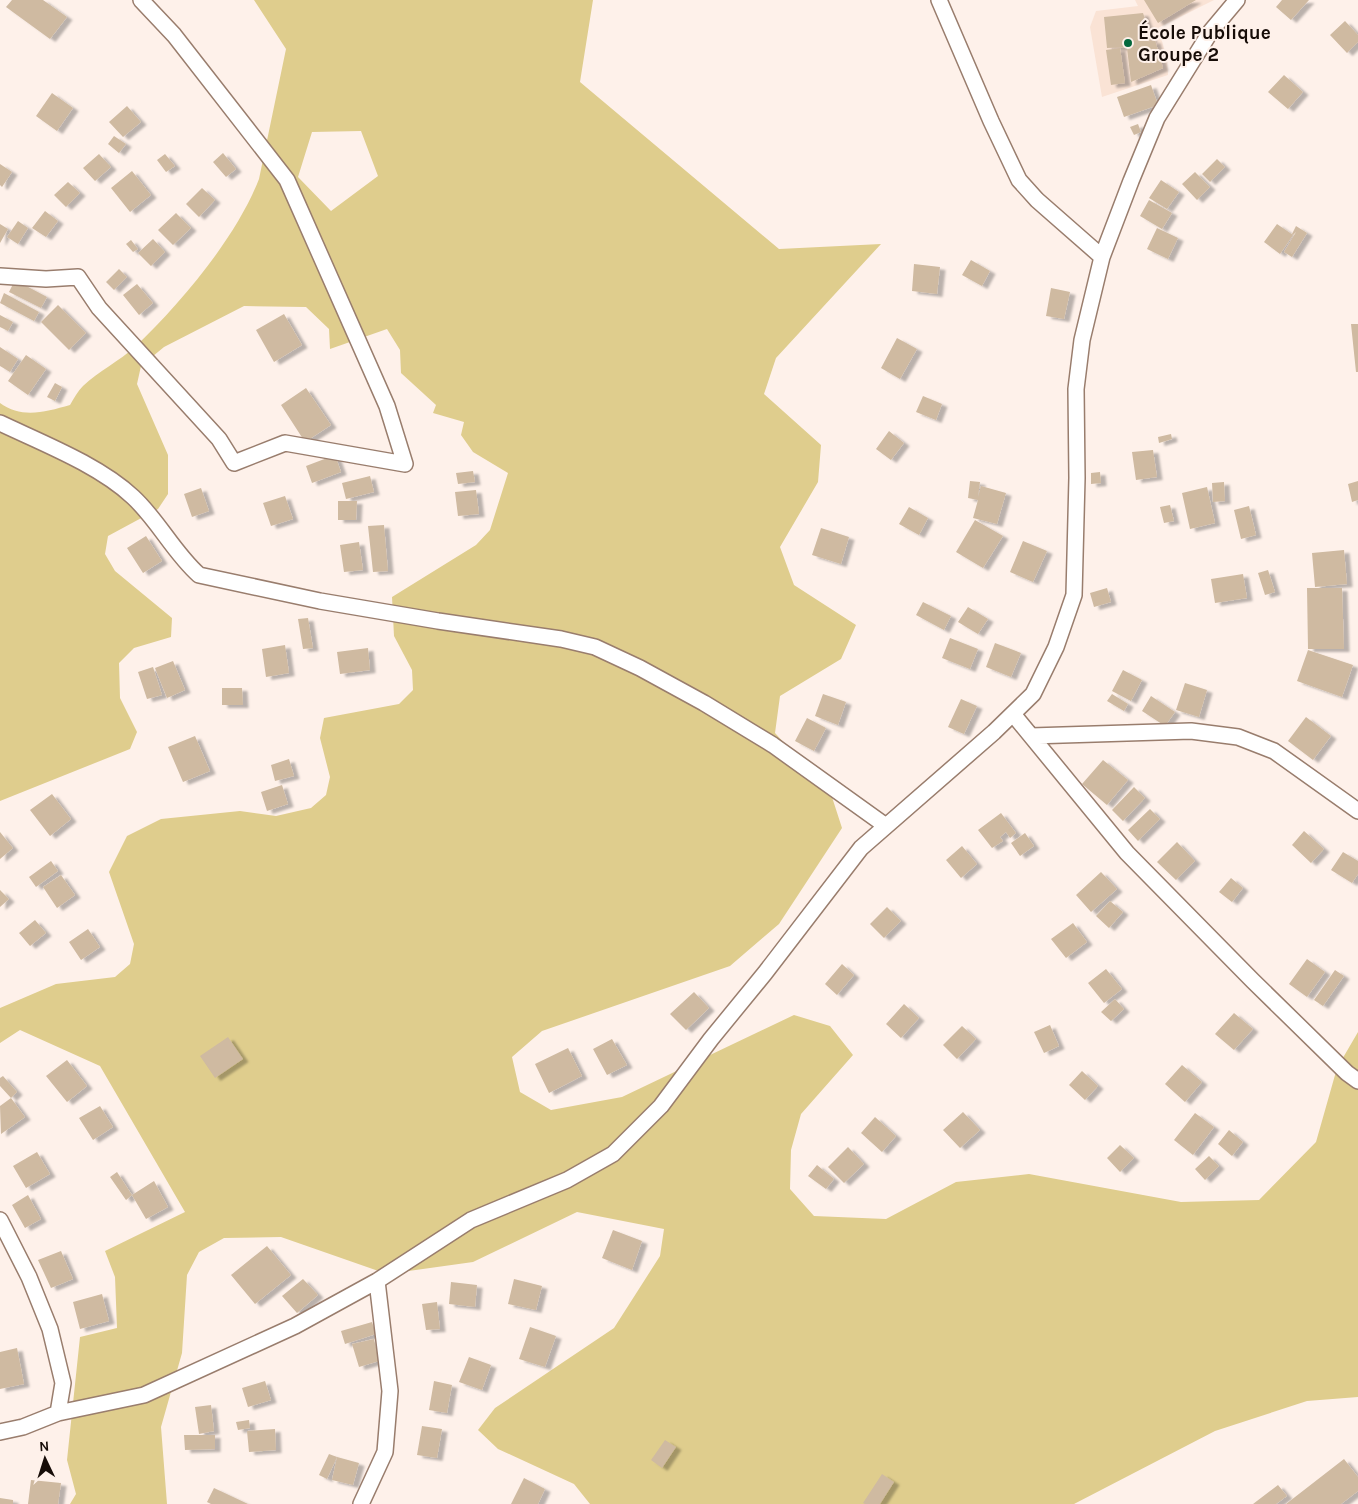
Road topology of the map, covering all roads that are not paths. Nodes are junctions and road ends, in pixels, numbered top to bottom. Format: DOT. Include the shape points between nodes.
graph roads {
  1 [pos="141,0"];
  2 [pos="939,0"];
  3 [pos="1237,0"];
  4 [pos="1102,257"];
  5 [pos="0,276"];
  6 [pos="0,423"];
  7 [pos="1013,714"];
  8 [pos="1031,736"];
  9 [pos="1358,811"];
  10 [pos="886,826"];
  11 [pos="1358,1081"];
  12 [pos="0,1220"];
  13 [pos="376,1281"];
  14 [pos="58,1414"];
  15 [pos="0,1432"];
  16 [pos="361,1504"];
  1 -- 5 [label="street" via="174,35 287,180 387,406 406,464 286,443 234,462 219,439 99,308 78,277"];
  2 -- 4 [label="street" via="990,121 1019,180"];
  3 -- 4 [label="street" via="1211,31 1158,118"];
  4 -- 7 [label="street" via="1082,340 1076,389 1074,595 1056,647 1033,694"];
  6 -- 10 [label="street" via="99,471 133,496 199,575 320,601 595,647 704,703 773,745"];
  7 -- 8 [label="street"];
  7 -- 10 [label="street"];
  8 -- 9 [label="street" via="1191,731 1238,737 1274,751"];
  8 -- 11 [label="street" via="1126,853"];
  10 -- 13 [label="street" via="861,848 844,869 661,1106 613,1154 567,1180 471,1220"];
  12 -- 14 [label="street" via="29,1277 50,1329 63,1383"];
  13 -- 14 [label="street" via="295,1326 144,1394"];
  13 -- 16 [label="street" via="390,1391 386,1452"];
  14 -- 15 [label="street"];
}
